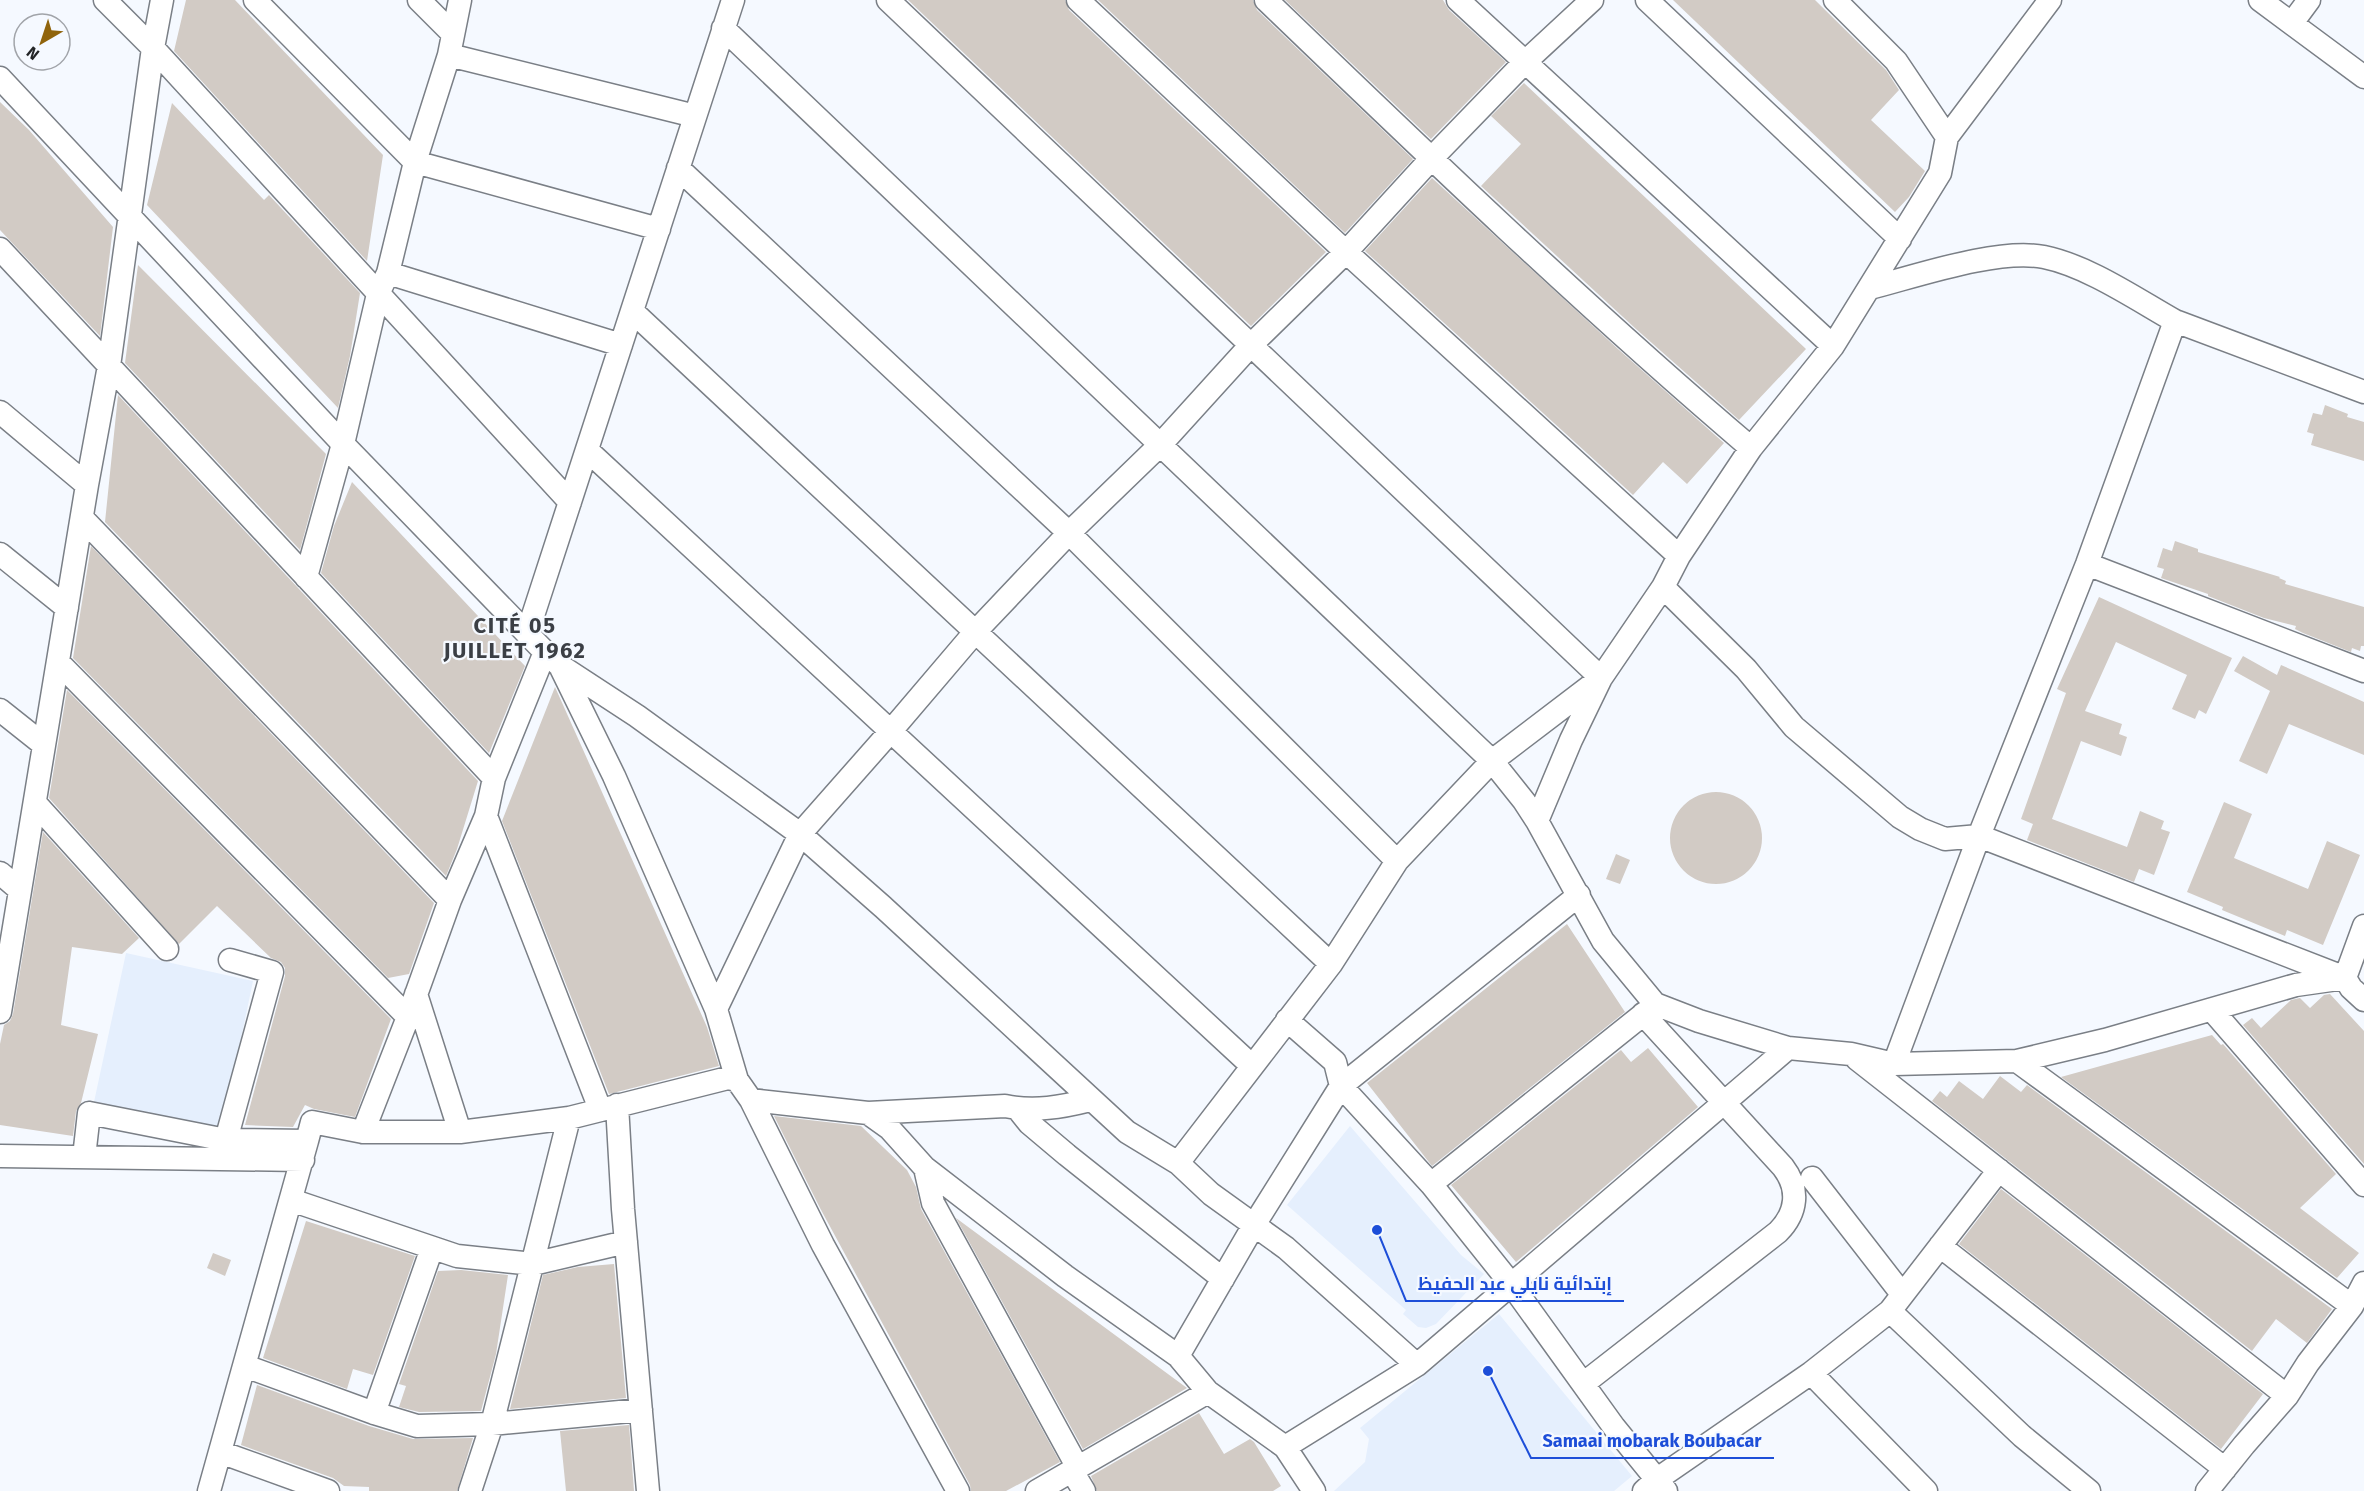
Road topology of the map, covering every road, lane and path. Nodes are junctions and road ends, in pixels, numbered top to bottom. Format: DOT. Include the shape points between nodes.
graph roads {
  1 [pos="105,0"];
  2 [pos="162,0"];
  3 [pos="255,0"];
  4 [pos="419,0"];
  5 [pos="460,0"];
  6 [pos="733,0"];
  7 [pos="888,0"];
  8 [pos="1078,0"];
  9 [pos="1266,0"];
  10 [pos="1458,0"];
  11 [pos="1592,0"];
  12 [pos="1647,0"];
  13 [pos="1835,0"];
  14 [pos="2050,0"];
  15 [pos="2260,0"];
  16 [pos="2309,0"];
  17 [pos="2292,24"];
  18 [pos="723,28"];
  19 [pos="451,44"];
  20 [pos="153,48"];
  21 [pos="1524,63"];
  22 [pos="2364,77"];
  23 [pos="0,78"];
  24 [pos="695,116"];
  25 [pos="1947,137"];
  26 [pos="1431,159"];
  27 [pos="415,162"];
  28 [pos="678,168"];
  29 [pos="131,216"];
  30 [pos="658,229"];
  31 [pos="1900,239"];
  32 [pos="0,249"];
  33 [pos="1346,252"];
  34 [pos="388,273"];
  35 [pos="1870,288"];
  36 [pos="378,294"];
  37 [pos="632,311"];
  38 [pos="2175,321"];
  39 [pos="621,345"];
  40 [pos="1250,346"];
  41 [pos="1833,346"];
  42 [pos="109,366"];
  43 [pos="2364,392"];
  44 [pos="0,412"];
  45 [pos="343,444"];
  46 [pos="1161,444"];
  47 [pos="1751,448"];
  48 [pos="587,450"];
  49 [pos="87,485"];
  50 [pos="570,502"];
  51 [pos="82,518"];
  52 [pos="1069,533"];
  53 [pos="0,554"];
  54 [pos="1679,556"];
  55 [pos="2087,564"];
  56 [pos="306,577"];
  57 [pos="1663,588"];
  58 [pos="67,608"];
  59 [pos="976,631"];
  60 [pos="527,634"];
  61 [pos="552,658"];
  62 [pos="58,662"];
  63 [pos="2364,671"];
  64 [pos="1601,678"];
  65 [pos="0,710"];
  66 [pos="890,732"];
  67 [pos="44,745"];
  68 [pos="1492,761"];
  69 [pos="494,778"];
  70 [pos="35,803"];
  71 [pos="486,816"];
  72 [pos="1537,821"];
  73 [pos="800,834"];
  74 [pos="1979,836"];
  75 [pos="1397,861"];
  76 [pos="0,873"];
  77 [pos="20,890"];
  78 [pos="1579,895"];
  79 [pos="450,900"];
  80 [pos="2364,926"];
  81 [pos="167,949"];
  82 [pos="230,960"];
  83 [pos="1331,964"];
  84 [pos="2354,981"];
  85 [pos="416,994"];
  86 [pos="2364,1000"];
  87 [pos="716,1009"];
  88 [pos="1649,1009"];
  89 [pos="2212,1010"];
  90 [pos="0,1012"];
  91 [pos="408,1017"];
  92 [pos="1287,1020"];
  93 [pos="1788,1048"];
  94 [pos="1851,1054"];
  95 [pos="2017,1060"];
  96 [pos="1894,1064"];
  97 [pos="1251,1065"];
  98 [pos="737,1080"];
  99 [pos="1341,1086"];
  100 [pos="751,1100"];
  101 [pos="1090,1100"];
  102 [pos="1725,1102"];
  103 [pos="609,1107"];
  104 [pos="1017,1108"];
  105 [pos="868,1113"];
  106 [pos="569,1118"];
  107 [pos="363,1132"];
  108 [pos="460,1132"];
  109 [pos="226,1140"];
  110 [pos="305,1150"];
  111 [pos="0,1156"];
  112 [pos="84,1156"];
  113 [pos="1178,1163"];
  114 [pos="925,1168"];
  115 [pos="1999,1170"];
  116 [pos="1812,1178"];
  117 [pos="1431,1184"];
  118 [pos="2364,1185"];
  119 [pos="291,1200"];
  120 [pos="1254,1224"];
  121 [pos="626,1242"];
  122 [pos="1940,1246"];
  123 [pos="432,1248"];
  124 [pos="533,1264"];
  125 [pos="1223,1279"];
  126 [pos="2364,1283"];
  127 [pos="1511,1284"];
  128 [pos="1896,1302"];
  129 [pos="2352,1306"];
  130 [pos="1178,1356"];
  131 [pos="1417,1365"];
  132 [pos="245,1366"];
  133 [pos="1811,1373"];
  134 [pos="1583,1384"];
  135 [pos="1208,1392"];
  136 [pos="2287,1396"];
  137 [pos="641,1410"];
  138 [pos="374,1413"];
  139 [pos="492,1424"];
  140 [pos="1285,1447"];
  141 [pos="220,1452"];
  142 [pos="1075,1469"];
  143 [pos="2225,1469"];
  144 [pos="1302,1487"];
  145 [pos="1655,1487"];
  146 [pos="209,1491"];
  147 [pos="328,1491"];
  148 [pos="470,1491"];
  149 [pos="648,1491"];
  150 [pos="958,1491"];
  151 [pos="1037,1491"];
  152 [pos="1084,1491"];
  153 [pos="1926,1491"];
  154 [pos="2089,1491"];
  155 [pos="2207,1491"];
  1 -- 20 [label="street"];
  2 -- 20 [label="street"];
  3 -- 27 [label="street"];
  4 -- 19 [label="street"];
  5 -- 19 [label="street"];
  6 -- 18 [label="street"];
  7 -- 40 [label="street"];
  8 -- 33 [label="street"];
  9 -- 26 [label="street"];
  10 -- 21 [label="street"];
  11 -- 21 [label="street"];
  12 -- 31 [label="street"];
  13 -- 25 [label="street" via="1896,61"];
  14 -- 25 [label="street"];
  15 -- 17 [label="street"];
  16 -- 17 [label="street"];
  17 -- 22 [label="street"];
  18 -- 24 [label="street"];
  18 -- 46 [label="street"];
  19 -- 24 [label="street"];
  19 -- 27 [label="street"];
  20 -- 29 [label="street"];
  20 -- 36 [label="street"];
  21 -- 26 [label="street"];
  21 -- 41 [label="street"];
  23 -- 29 [label="street"];
  24 -- 28 [label="street"];
  25 -- 31 [label="street" via="1940,173"];
  26 -- 33 [label="street"];
  26 -- 47 [label="street"];
  27 -- 30 [label="street"];
  27 -- 34 [label="street"];
  28 -- 30 [label="street"];
  28 -- 52 [label="street"];
  29 -- 42 [label="street"];
  29 -- 45 [label="street"];
  30 -- 37 [label="street"];
  31 -- 35 [label="street"];
  32 -- 42 [label="street"];
  33 -- 40 [label="street"];
  33 -- 54 [label="street"];
  34 -- 36 [label="street"];
  34 -- 39 [label="street"];
  35 -- 38 [label="street" via="1993,257 2044,257 2091,274"];
  35 -- 41 [label="street"];
  36 -- 45 [label="street"];
  36 -- 50 [label="street"];
  37 -- 39 [label="street"];
  37 -- 59 [label="street"];
  38 -- 43 [label="street"];
  38 -- 55 [label="street"];
  39 -- 48 [label="street"];
  40 -- 46 [label="street"];
  40 -- 64 [label="street"];
  41 -- 47 [label="street"];
  42 -- 49 [label="street"];
  42 -- 56 [label="street"];
  44 -- 49 [label="street"];
  45 -- 56 [label="street"];
  45 -- 60 [label="street"];
  46 -- 52 [label="street"];
  46 -- 68 [label="street"];
  47 -- 54 [label="street"];
  48 -- 50 [label="street"];
  48 -- 66 [label="street"];
  49 -- 51 [label="street"];
  50 -- 60 [label="street"];
  51 -- 58 [label="street"];
  51 -- 79 [label="street"];
  52 -- 59 [label="street"];
  52 -- 75 [label="street"];
  53 -- 58 [label="street"];
  54 -- 57 [label="street"];
  55 -- 63 [label="street"];
  55 -- 74 [label="street"];
  56 -- 69 [label="street"];
  57 -- 64 [label="street"];
  57 -- 74 [label="street" via="1746,669 1794,727 1900,817 1945,838"];
  58 -- 62 [label="street"];
  59 -- 66 [label="street"];
  59 -- 83 [label="street"];
  60 -- 61 [label="street"];
  61 -- 69 [label="street"];
  61 -- 73 [label="street"];
  61 -- 87 [label="street" via="614,776"];
  62 -- 67 [label="street"];
  62 -- 91 [label="street"];
  64 -- 68 [label="street"];
  64 -- 72 [label="street"];
  65 -- 67 [label="street"];
  66 -- 73 [label="street"];
  66 -- 97 [label="street"];
  67 -- 70 [label="street"];
  68 -- 72 [label="street"];
  68 -- 75 [label="street"];
  69 -- 71 [label="street"];
  70 -- 77 [label="street"];
  70 -- 81 [label="street"];
  71 -- 79 [label="street"];
  71 -- 103 [label="street"];
  72 -- 78 [label="street"];
  73 -- 87 [label="street"];
  73 -- 101 [label="street"];
  74 -- 84 [label="street"];
  74 -- 96 [label="street"];
  75 -- 83 [label="street"];
  76 -- 77 [label="street"];
  77 -- 90 [label="street"];
  78 -- 88 [label="street" via="1603,941"];
  78 -- 99 [label="street"];
  79 -- 85 [label="street"];
  80 -- 84 [label="street"];
  82 -- 109 [label="street" via="272,972"];
  83 -- 92 [label="street"];
  84 -- 86 [label="street" via="2351,988"];
  84 -- 89 [label="street" via="2295,985"];
  85 -- 91 [label="street"];
  85 -- 108 [label="street"];
  87 -- 98 [label="street"];
  88 -- 93 [label="street"];
  88 -- 102 [label="street"];
  88 -- 117 [label="street"];
  89 -- 95 [label="street"];
  89 -- 118 [label="street"];
  91 -- 107 [label="street"];
  92 -- 97 [label="street"];
  92 -- 99 [label="street" via="1335,1062"];
  93 -- 94 [label="street"];
  93 -- 102 [label="street"];
  94 -- 96 [label="street"];
  94 -- 115 [label="street"];
  95 -- 96 [label="street"];
  95 -- 129 [label="street"];
  97 -- 113 [label="street"];
  98 -- 100 [label="street"];
  98 -- 103 [label="street" via="728,1078"];
  99 -- 117 [label="street"];
  99 -- 120 [label="street"];
  100 -- 105 [label="street"];
  100 -- 150 [label="street" via="823,1245"];
  101 -- 104 [label="street" via="1060,1108"];
  101 -- 113 [label="street" via="1127,1132"];
  102 -- 127 [label="street"];
  102 -- 134 [label="street" via="1789,1175 1795,1195 1791,1216 1778,1232"];
  103 -- 106 [label="street"];
  103 -- 121 [label="street"];
  104 -- 105 [label="street"];
  104 -- 125 [label="street" via="1067,1155"];
  105 -- 114 [label="street" via="889,1128"];
  106 -- 108 [label="street"];
  106 -- 124 [label="street"];
  107 -- 108 [label="street"];
  107 -- 110 [label="street" via="312,1122"];
  109 -- 110 [label="street"];
  109 -- 112 [label="street" via="89,1113"];
  110 -- 112 [label="street"];
  110 -- 119 [label="street"];
  111 -- 112 [label="street"];
  113 -- 120 [label="street" via="1211,1194"];
  114 -- 130 [label="street"];
  114 -- 142 [label="street" via="933,1203"];
  115 -- 122 [label="street"];
  115 -- 136 [label="street"];
  116 -- 128 [label="street"];
  117 -- 127 [label="street"];
  119 -- 123 [label="street"];
  119 -- 132 [label="street"];
  120 -- 125 [label="street"];
  120 -- 131 [label="street"];
  121 -- 124 [label="street"];
  121 -- 137 [label="street"];
  122 -- 128 [label="street"];
  122 -- 143 [label="street"];
  123 -- 124 [label="street" via="457,1257"];
  123 -- 138 [label="street"];
  124 -- 139 [label="street"];
  125 -- 130 [label="street"];
  126 -- 129 [label="street"];
  127 -- 131 [label="street"];
  127 -- 134 [label="street"];
  128 -- 133 [label="street"];
  128 -- 154 [label="street" via="2022,1436"];
  129 -- 136 [label="street"];
  130 -- 135 [label="street"];
  131 -- 140 [label="street"];
  132 -- 138 [label="street"];
  132 -- 141 [label="street"];
  133 -- 145 [label="street"];
  133 -- 153 [label="street"];
  134 -- 145 [label="street"];
  135 -- 140 [label="street"];
  135 -- 142 [label="street"];
  136 -- 143 [label="street"];
  137 -- 139 [label="street"];
  137 -- 149 [label="street"];
  138 -- 139 [label="street" via="417,1426"];
  139 -- 148 [label="street"];
  140 -- 144 [label="street"];
  141 -- 146 [label="street"];
  141 -- 147 [label="street"];
  142 -- 151 [label="street"];
  142 -- 152 [label="street"];
  143 -- 155 [label="street"];
}
